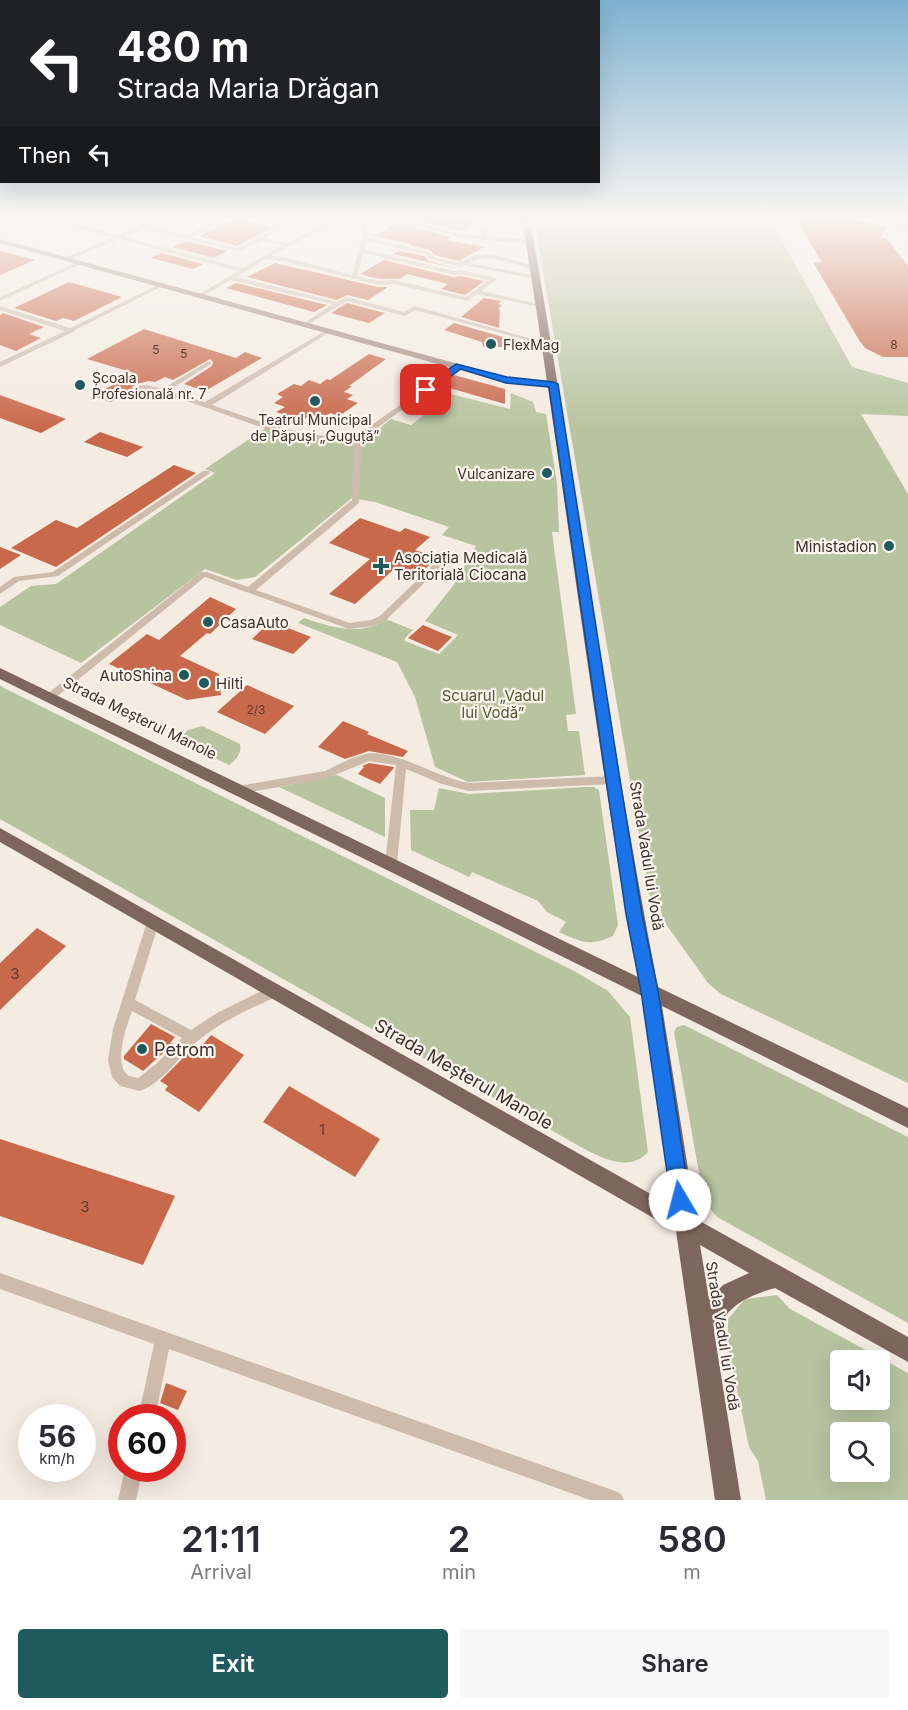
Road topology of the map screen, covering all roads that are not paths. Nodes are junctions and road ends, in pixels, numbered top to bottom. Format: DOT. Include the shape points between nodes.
graph roads {
  1 [pos="22,289"];
  2 [pos="154,289"];
  3 [pos="176,289"];
  4 [pos="212,289"];
  5 [pos="277,289"];
  6 [pos="423,289"];
  7 [pos="480,289"];
  8 [pos="538,289"];
  9 [pos="476,292"];
  10 [pos="200,296"];
  11 [pos="0,299"];
  12 [pos="339,304"];
  13 [pos="540,305"];
  14 [pos="0,308"];
  15 [pos="306,324"];
  16 [pos="72,331"];
  17 [pos="328,331"];
  18 [pos="547,344"];
  19 [pos="209,363"];
  20 [pos="0,366"];
  21 [pos="459,366"];
  22 [pos="553,384"];
  23 [pos="137,388"];
  24 [pos="163,391"];
  25 [pos="206,405"];
  26 [pos="358,438"];
  27 [pos="206,472"];
  28 [pos="443,560"];
  29 [pos="250,590"];
  30 [pos="0,591"];
  31 [pos="0,673"];
  32 [pos="50,697"];
  33 [pos="401,765"];
  34 [pos="613,780"];
  35 [pos="238,790"];
  36 [pos="0,834"];
  37 [pos="391,864"];
  38 [pos="153,922"];
  39 [pos="274,991"];
  40 [pos="650,991"];
  41 [pos="129,1003"];
  42 [pos="192,1037"];
  43 [pos="908,1118"];
  44 [pos="684,1223"];
  45 [pos="777,1276"];
  46 [pos="0,1281"];
  47 [pos="701,1330"];
  48 [pos="163,1341"];
  49 [pos="908,1350"];
  50 [pos="149,1404"];
  51 [pos="131,1482"];
  52 [pos="127,1500"];
  53 [pos="615,1500"];
  54 [pos="728,1500"];
  1 -- 11 [label="lane"];
  2 -- 16 [label="lane"];
  3 -- 10 [label="main road"];
  4 -- 10 [label="lane"];
  5 -- 12 [label="lane"];
  6 -- 9 [label="lane" via="467,299"];
  7 -- 9 [label="lane"];
  8 -- 13 [label="main road, Strada Vadul lui Vodă"];
  9 -- 13 [label="lane"];
  10 -- 15 [label="main road"];
  12 -- 15 [label="lane"];
  12 -- 18 [label="lane" via="346,299 405,314 414,308"];
  13 -- 18 [label="main road, Strada Vadul lui Vodă"];
  14 -- 16 [label="lane"];
  15 -- 17 [label="main road"];
  16 -- 20 [label="lane"];
  17 -- 21 [label="main road"];
  17 -- 25 [label="lane"];
  18 -- 22 [label="main road, Strada Vadul lui Vodă"];
  19 -- 24 [label="lane"];
  21 -- 22 [label="main road" via="506,380"];
  21 -- 26 [label="lane"];
  22 -- 34 [label="main road, Strada Vadul lui Vodă"];
  23 -- 24 [label="lane"];
  24 -- 25 [label="lane"];
  25 -- 26 [label="lane" via="313,437"];
  26 -- 29 [label="lane" via="356,501"];
  27 -- 30 [label="lane" via="56,574 17,579"];
  28 -- 29 [label="lane" via="383,618 363,625 335,622"];
  29 -- 32 [label="lane" via="204,574"];
  31 -- 32 [label="main road, Strada Meșterul Manole"];
  32 -- 35 [label="main road, Strada Meșterul Manole"];
  33 -- 34 [label="lane" via="469,787"];
  33 -- 35 [label="lane" via="379,757 361,758 328,775"];
  33 -- 37 [label="lane"];
  34 -- 40 [label="main road, Strada Vadul lui Vodă"];
  35 -- 37 [label="main road, Strada Meșterul Manole"];
  36 -- 38 [label="main road, Strada Meșterul Manole"];
  37 -- 40 [label="main road, Strada Meșterul Manole"];
  38 -- 39 [label="main road, Strada Meșterul Manole"];
  38 -- 41 [label="lane"];
  39 -- 42 [label="lane" via="228,1013"];
  39 -- 44 [label="main road, Strada Meșterul Manole"];
  40 -- 43 [label="main road, Strada Meșterul Manole"];
  40 -- 44 [label="main road, Strada Vadul lui Vodă"];
  41 -- 42 [label="lane"];
  41 -- 42 [label="lane" via="116,1037 114,1059 124,1082 140,1085 153,1077"];
  44 -- 45 [label="main road, Strada Meșterul Manole"];
  44 -- 47 [label="main road, Strada Vadul lui Vodă"];
  45 -- 47 [label="main road" via="731,1292 720,1301"];
  45 -- 49 [label="main road, Strada Meșterul Manole"];
  46 -- 48 [label="lane"];
  47 -- 54 [label="main road, Strada Vadul lui Vodă"];
  48 -- 50 [label="lane"];
  48 -- 53 [label="lane"];
  51 -- 52 [label="lane"];
}
